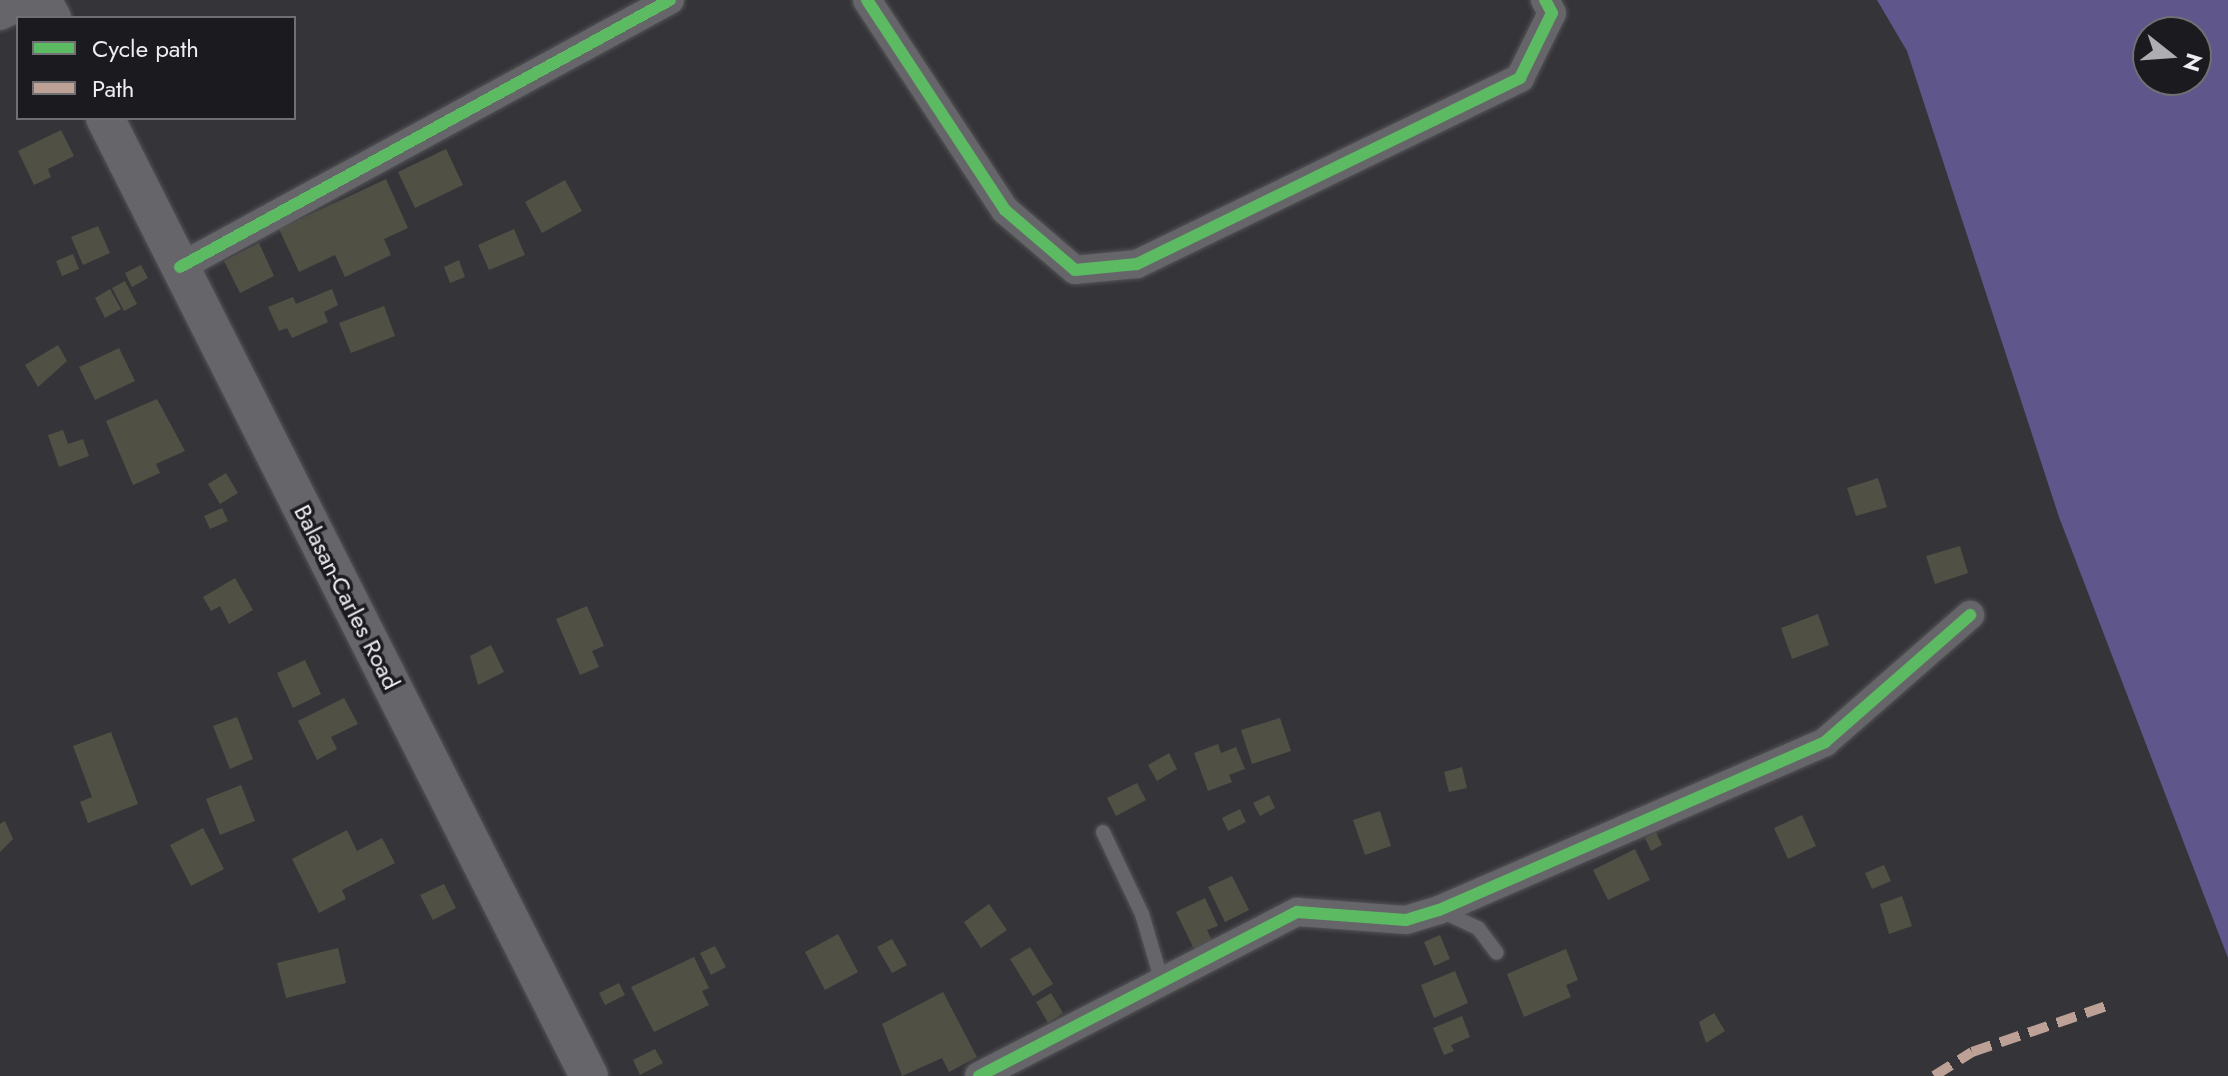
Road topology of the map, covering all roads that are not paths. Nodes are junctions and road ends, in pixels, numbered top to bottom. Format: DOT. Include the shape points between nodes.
graph roads {
  1 [pos="35,0"];
  2 [pos="670,0"];
  3 [pos="867,0"];
  4 [pos="1545,0"];
  5 [pos="0,16"];
  6 [pos="106,120"];
  7 [pos="180,267"];
  8 [pos="1970,615"];
  9 [pos="1103,832"];
  10 [pos="1439,910"];
  11 [pos="1497,953"];
  12 [pos="1162,982"];
  13 [pos="589,1076"];
  14 [pos="979,1076"];
  1 -- 5 [label="street"];
  2 -- 7 [label="street"];
  3 -- 4 [label="street" via="1005,210 1075,270 1137,264 1520,78 1552,13"];
  6 -- 7 [label="main road, Balasan-Carles Road"];
  7 -- 13 [label="main road, Balasan-Carles Road"];
  8 -- 10 [label="street" via="1825,742"];
  9 -- 12 [label="lane" via="1142,914"];
  10 -- 11 [label="lane" via="1478,928"];
  10 -- 12 [label="street" via="1406,920 1297,912"];
  12 -- 14 [label="street"];
}
